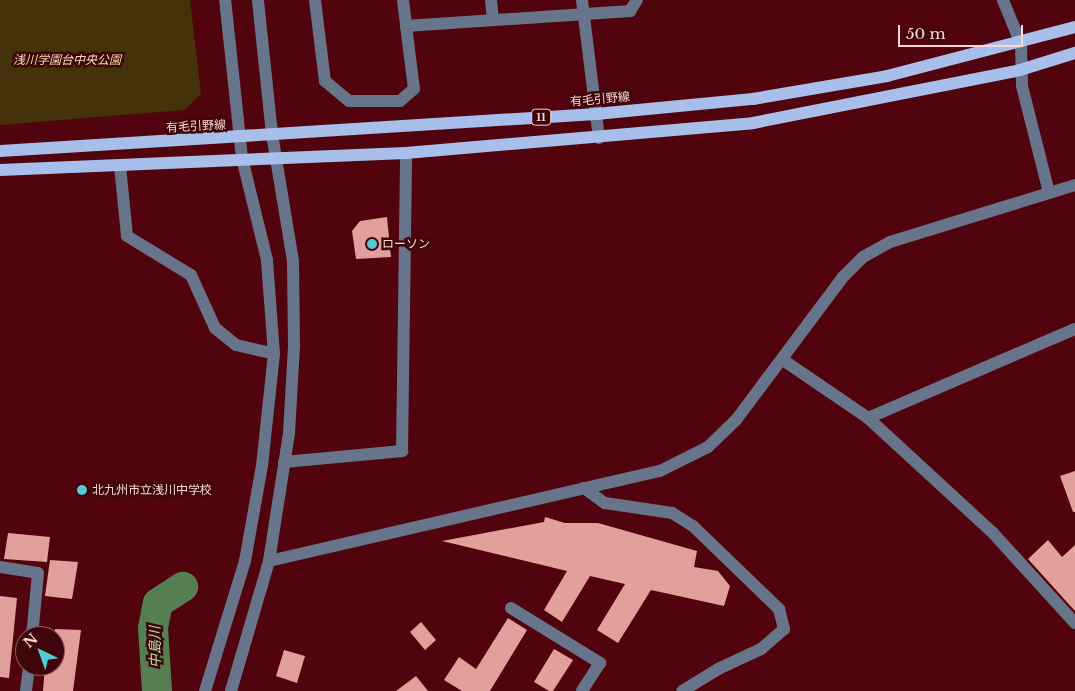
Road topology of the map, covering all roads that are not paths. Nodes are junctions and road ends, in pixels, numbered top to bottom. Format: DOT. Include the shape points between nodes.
graph roads {
  1 [pos="226,0"];
  2 [pos="258,0"];
  3 [pos="315,0"];
  4 [pos="403,0"];
  5 [pos="491,0"];
  6 [pos="637,0"];
  7 [pos="1003,0"];
  8 [pos="582,6"];
  9 [pos="493,19"];
  10 [pos="406,26"];
  11 [pos="1075,28"];
  12 [pos="1021,44"];
  13 [pos="1075,53"];
  14 [pos="1020,70"];
  15 [pos="596,114"];
  16 [pos="272,134"];
  17 [pos="242,137"];
  18 [pos="599,138"];
  19 [pos="0,151"];
  20 [pos="406,153"];
  21 [pos="277,157"];
  22 [pos="242,158"];
  23 [pos="120,166"];
  24 [pos="0,170"];
  25 [pos="1075,185"];
  26 [pos="1049,193"];
  27 [pos="1075,329"];
  28 [pos="274,354"];
  29 [pos="784,360"];
  30 [pos="868,418"];
  31 [pos="284,462"];
  32 [pos="584,488"];
  33 [pos="269,561"];
  34 [pos="0,567"];
  35 [pos="511,608"];
  36 [pos="1075,623"];
  37 [pos="33,626"];
  38 [pos="28,676"];
  39 [pos="26,691"];
  40 [pos="205,691"];
  41 [pos="231,691"];
  42 [pos="582,691"];
  43 [pos="682,691"];
  1 -- 17 [label="street"];
  2 -- 16 [label="street"];
  3 -- 10 [label="street" via="325,81 348,101 400,100 414,89"];
  4 -- 10 [label="street"];
  5 -- 9 [label="street"];
  6 -- 8 [label="street" via="630,11"];
  7 -- 12 [label="street"];
  8 -- 9 [label="street"];
  8 -- 15 [label="street"];
  9 -- 10 [label="street"];
  11 -- 12 [label="main road, 有毛引野線 / 11"];
  12 -- 14 [label="street"];
  12 -- 15 [label="main road, 有毛引野線 / 11" via="887,76 753,99"];
  13 -- 14 [label="main road, 11"];
  14 -- 18 [label="main road, 11" via="752,123"];
  14 -- 26 [label="street"];
  15 -- 16 [label="main road, 有毛引野線 / 11"];
  15 -- 18 [label="street"];
  16 -- 17 [label="main road, 有毛引野線 / 11"];
  16 -- 21 [label="street"];
  17 -- 19 [label="main road, 有毛引野線 / 11"];
  17 -- 22 [label="street"];
  18 -- 20 [label="main road, 11"];
  20 -- 21 [label="main road, 11"];
  20 -- 31 [label="street" via="402,451"];
  21 -- 22 [label="main road, 11"];
  21 -- 31 [label="street" via="293,261 294,346"];
  22 -- 23 [label="main road, 11"];
  22 -- 28 [label="street" via="267,260"];
  23 -- 24 [label="main road, 11"];
  23 -- 28 [label="street" via="128,236 191,275 215,328 236,345"];
  25 -- 26 [label="street"];
  26 -- 29 [label="street" via="890,242 862,257 843,277"];
  27 -- 30 [label="street"];
  28 -- 40 [label="street" via="262,466 245,561"];
  29 -- 30 [label="street"];
  29 -- 32 [label="street" via="736,420 708,447 660,472"];
  30 -- 36 [label="street" via="993,533"];
  31 -- 33 [label="street"];
  32 -- 33 [label="street"];
  32 -- 43 [label="street" via="605,503 672,513 693,526 779,609 784,629 762,649 720,668"];
  33 -- 41 [label="street"];
  34 -- 37 [label="street" via="38,574"];
  35 -- 42 [label="street" via="600,663"];
  38 -- 39 [label="street"];
}
